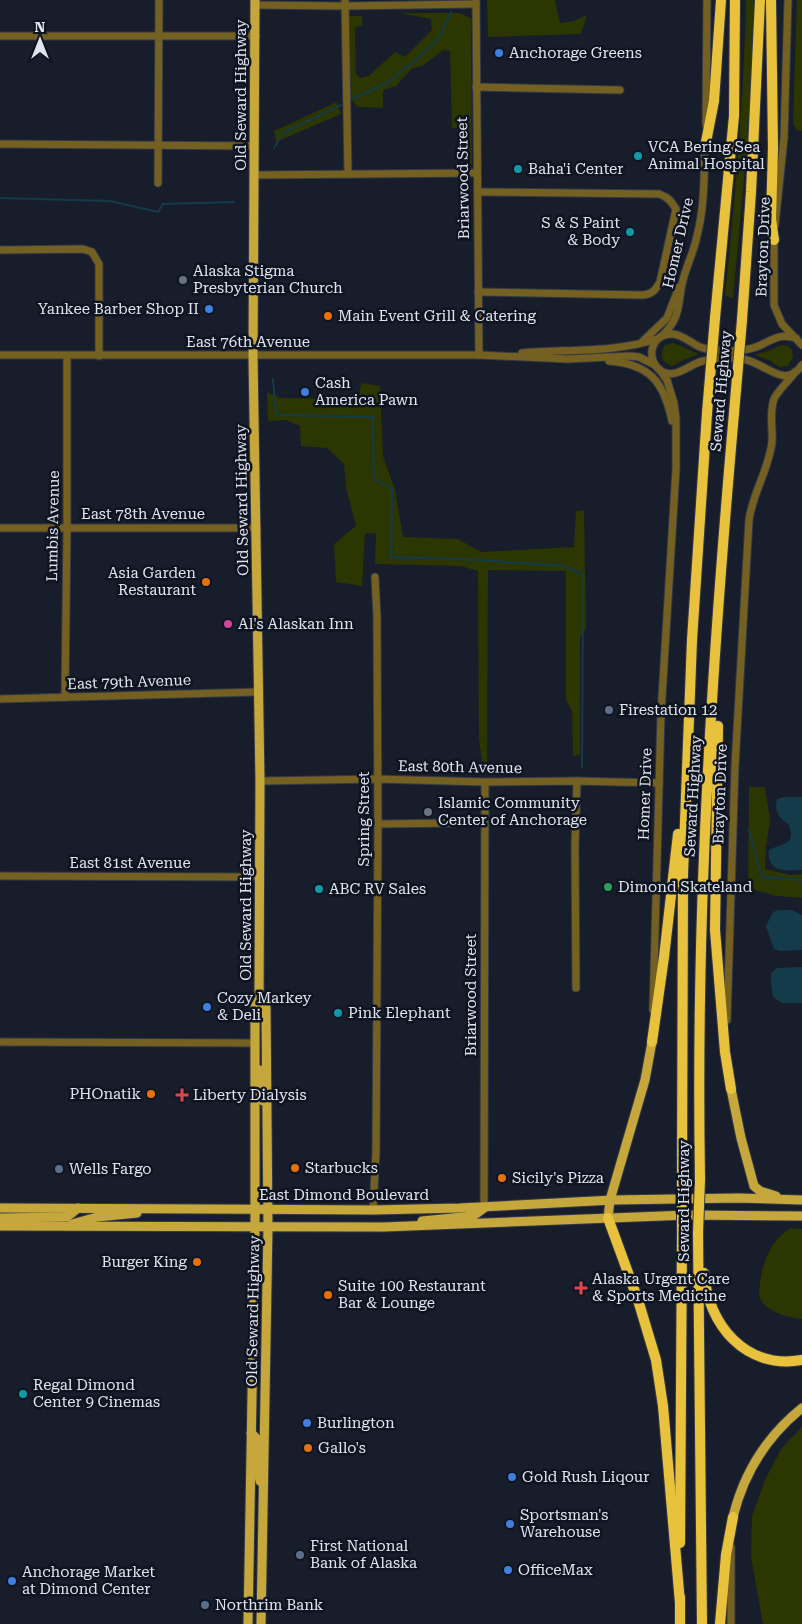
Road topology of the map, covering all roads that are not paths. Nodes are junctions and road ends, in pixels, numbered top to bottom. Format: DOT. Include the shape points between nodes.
graph roads {
  1 [pos="159,0"];
  2 [pos="707,0"];
  3 [pos="721,0"];
  4 [pos="734,0"];
  5 [pos="760,0"];
  6 [pos="771,0"];
  7 [pos="788,0"];
  8 [pos="255,2"];
  9 [pos="476,2"];
  10 [pos="344,3"];
  11 [pos="0,36"];
  12 [pos="159,36"];
  13 [pos="256,36"];
  14 [pos="476,87"];
  15 [pos="620,90"];
  16 [pos="0,144"];
  17 [pos="159,145"];
  18 [pos="255,146"];
  19 [pos="705,147"];
  20 [pos="476,173"];
  21 [pos="348,174"];
  22 [pos="255,175"];
  23 [pos="158,183"];
  24 [pos="478,192"];
  25 [pos="774,240"];
  26 [pos="0,250"];
  27 [pos="684,278"];
  28 [pos="478,292"];
  29 [pos="659,338"];
  30 [pos="800,342"];
  31 [pos="636,345"];
  32 [pos="0,355"];
  33 [pos="479,355"];
  34 [pos="497,355"];
  35 [pos="67,356"];
  36 [pos="99,356"];
  37 [pos="253,356"];
  38 [pos="584,359"];
  39 [pos="657,367"];
  40 [pos="800,368"];
  41 [pos="676,443"];
  42 [pos="0,528"];
  43 [pos="68,528"];
  44 [pos="257,528"];
  45 [pos="374,577"];
  46 [pos="719,596"];
  47 [pos="258,692"];
  48 [pos="64,697"];
  49 [pos="0,699"];
  50 [pos="687,756"];
  51 [pos="377,779"];
  52 [pos="260,781"];
  53 [pos="577,781"];
  54 [pos="486,782"];
  55 [pos="659,783"];
  56 [pos="454,823"];
  57 [pos="378,824"];
  58 [pos="0,876"];
  59 [pos="260,877"];
  60 [pos="576,988"];
  61 [pos="259,1000"];
  62 [pos="0,1042"];
  63 [pos="652,1042"];
  64 [pos="255,1044"];
  65 [pos="731,1089"];
  66 [pos="268,1124"];
  67 [pos="610,1200"];
  68 [pos="791,1200"];
  69 [pos="802,1200"];
  70 [pos="484,1207"];
  71 [pos="0,1208"];
  72 [pos="78,1208"];
  73 [pos="172,1208"];
  74 [pos="255,1209"];
  75 [pos="268,1209"];
  76 [pos="373,1210"];
  77 [pos="802,1216"];
  78 [pos="0,1218"];
  79 [pos="608,1218"];
  80 [pos="0,1226"];
  81 [pos="68,1226"];
  82 [pos="395,1226"];
  83 [pos="255,1227"];
  84 [pos="268,1227"];
  85 [pos="701,1233"];
  86 [pos="802,1360"];
  87 [pos="802,1408"];
  88 [pos="251,1433"];
  89 [pos="263,1501"];
  90 [pos="733,1517"];
  91 [pos="680,1603"];
  92 [pos="248,1624"];
  93 [pos="261,1624"];
  94 [pos="680,1624"];
  95 [pos="702,1624"];
  96 [pos="720,1624"];
  97 [pos="731,1624"];
  1 -- 12 [label="street"];
  2 -- 19 [label="street, Homer Drive"];
  3 -- 19 [label="highway" via="714,101"];
  4 -- 50 [label="highway, Seward Highway, bridge" via="734,116 707,413"];
  5 -- 46 [label="highway, Seward Highway, bridge" via="751,192"];
  6 -- 25 [label="highway"];
  7 -- 25 [label="street, Brayton Drive" via="784,138"];
  8 -- 10 [label="street"];
  8 -- 13 [label="main road, Old Seward Highway"];
  9 -- 10 [label="street"];
  9 -- 14 [label="street, Briarwood Street"];
  10 -- 21 [label="street"];
  11 -- 12 [label="street"];
  12 -- 13 [label="street"];
  12 -- 17 [label="street"];
  13 -- 18 [label="main road, Old Seward Highway"];
  14 -- 15 [label="street"];
  14 -- 20 [label="street, Briarwood Street"];
  16 -- 17 [label="street"];
  17 -- 18 [label="street"];
  17 -- 23 [label="street"];
  18 -- 22 [label="main road, Old Seward Highway"];
  19 -- 27 [label="street, Homer Drive" via="700,218"];
  20 -- 21 [label="street"];
  20 -- 24 [label="street, Briarwood Street"];
  21 -- 22 [label="street"];
  22 -- 37 [label="main road, Old Seward Highway"];
  24 -- 28 [label="street, Briarwood Street"];
  24 -- 28 [label="street" via="659,194 671,200 676,209 660,282 651,293"];
  25 -- 30 [label="street, Brayton Drive" via="774,305 782,324"];
  26 -- 36 [label="street" via="83,249 92,252 99,264"];
  27 -- 29 [label="street, Homer Drive" via="676,318"];
  27 -- 31 [label="street" via="667,318"];
  28 -- 33 [label="street, Briarwood Street"];
  29 -- 30 [label="street" via="677,334 706,349 722,350 754,348 778,336"];
  29 -- 31 [label="street, East 76th Avenue"];
  29 -- 39 [label="street" via="651,349"];
  31 -- 34 [label="street, East 76th Avenue"];
  32 -- 35 [label="street, East 76th Avenue"];
  33 -- 34 [label="street, East 76th Avenue"];
  33 -- 37 [label="street, East 76th Avenue"];
  34 -- 38 [label="street, East 76th Avenue"];
  35 -- 36 [label="street, East 76th Avenue"];
  35 -- 43 [label="street, Lumbis Avenue"];
  36 -- 37 [label="street, East 76th Avenue"];
  37 -- 44 [label="main road, Old Seward Highway"];
  38 -- 39 [label="street, East 76th Avenue" via="634,356"];
  38 -- 41 [label="street" via="630,363 651,376 666,399"];
  39 -- 40 [label="street, East 76th Avenue" via="673,374 702,361 730,358 759,364 782,376"];
  39 -- 41 [label="street, Homer Drive" via="672,394"];
  40 -- 65 [label="street, Brayton Drive" via="774,401 770,455 749,520 727,981"];
  41 -- 55 [label="street, Homer Drive"];
  42 -- 43 [label="street, East 78th Avenue"];
  43 -- 44 [label="street, East 78th Avenue"];
  43 -- 48 [label="street, Lumbis Avenue"];
  44 -- 47 [label="main road, Old Seward Highway"];
  45 -- 51 [label="street, Spring Street"];
  46 -- 65 [label="highway" via="715,925 724,1043"];
  46 -- 85 [label="highway, Seward Highway, bridge" via="700,997"];
  47 -- 48 [label="street, East 79th Avenue"];
  47 -- 52 [label="main road, Old Seward Highway"];
  48 -- 49 [label="street, East 79th Avenue"];
  50 -- 63 [label="highway"];
  50 -- 91 [label="highway, Seward Highway, bridge" via="681,939"];
  51 -- 52 [label="street, East 80th Avenue"];
  51 -- 54 [label="street, East 80th Avenue"];
  51 -- 57 [label="street, Spring Street"];
  52 -- 59 [label="main road, Old Seward Highway"];
  53 -- 54 [label="street, East 80th Avenue"];
  53 -- 55 [label="street, East 80th Avenue"];
  53 -- 60 [label="street"];
  54 -- 70 [label="street, Briarwood Street"];
  55 -- 63 [label="street, Homer Drive"];
  56 -- 57 [label="street"];
  57 -- 76 [label="street, Spring Street"];
  58 -- 59 [label="street, East 81st Avenue"];
  59 -- 61 [label="main road, Old Seward Highway"];
  61 -- 64 [label="main road, Old Seward Highway" via="254,1007"];
  61 -- 66 [label="main road, Old Seward Highway" via="266,1007"];
  62 -- 64 [label="street"];
  63 -- 67 [label="main road, Homer Drive" via="645,1080"];
  64 -- 66 [label="main road" via="260,1054 262,1096"];
  64 -- 74 [label="main road, Old Seward Highway"];
  65 -- 68 [label="main road, Brayton Drive" via="754,1186 760,1191"];
  66 -- 75 [label="main road, Old Seward Highway"];
  67 -- 68 [label="main road, East Dimond Boulevard"];
  67 -- 70 [label="main road, East Dimond Boulevard"];
  67 -- 79 [label="main road, Homer Drive"];
  68 -- 69 [label="main road"];
  70 -- 76 [label="main road, East Dimond Boulevard"];
  70 -- 82 [label="main road" via="473,1216"];
  71 -- 72 [label="main road, East Dimond Boulevard"];
  72 -- 73 [label="main road, East Dimond Boulevard"];
  72 -- 78 [label="main road" via="67,1217"];
  73 -- 74 [label="main road, East Dimond Boulevard"];
  73 -- 81 [label="main road" via="97,1217"];
  74 -- 75 [label="main road, East Dimond Boulevard"];
  74 -- 83 [label="main road, Old Seward Highway"];
  75 -- 76 [label="main road, East Dimond Boulevard"];
  75 -- 84 [label="main road, Old Seward Highway"];
  77 -- 79 [label="main road, East Dimond Boulevard"];
  79 -- 82 [label="main road, East Dimond Boulevard"];
  79 -- 91 [label="highway" via="646,1324 658,1374"];
  80 -- 81 [label="main road, East Dimond Boulevard"];
  81 -- 83 [label="main road, East Dimond Boulevard"];
  82 -- 84 [label="main road, East Dimond Boulevard"];
  83 -- 84 [label="main road, East Dimond Boulevard"];
  83 -- 88 [label="main road, Old Seward Highway"];
  84 -- 89 [label="main road, Old Seward Highway"];
  85 -- 86 [label="highway" via="708,1295 728,1334 741,1347 760,1357 779,1361"];
  85 -- 95 [label="highway, Seward Highway"];
  87 -- 90 [label="main road" via="776,1432 757,1457 742,1485"];
  88 -- 89 [label="main road" via="257,1439 257,1467"];
  88 -- 92 [label="main road, Old Seward Highway"];
  89 -- 93 [label="main road, Old Seward Highway"];
  90 -- 96 [label="highway"];
  90 -- 97 [label="street"];
  91 -- 94 [label="highway, Seward Highway"];
}
